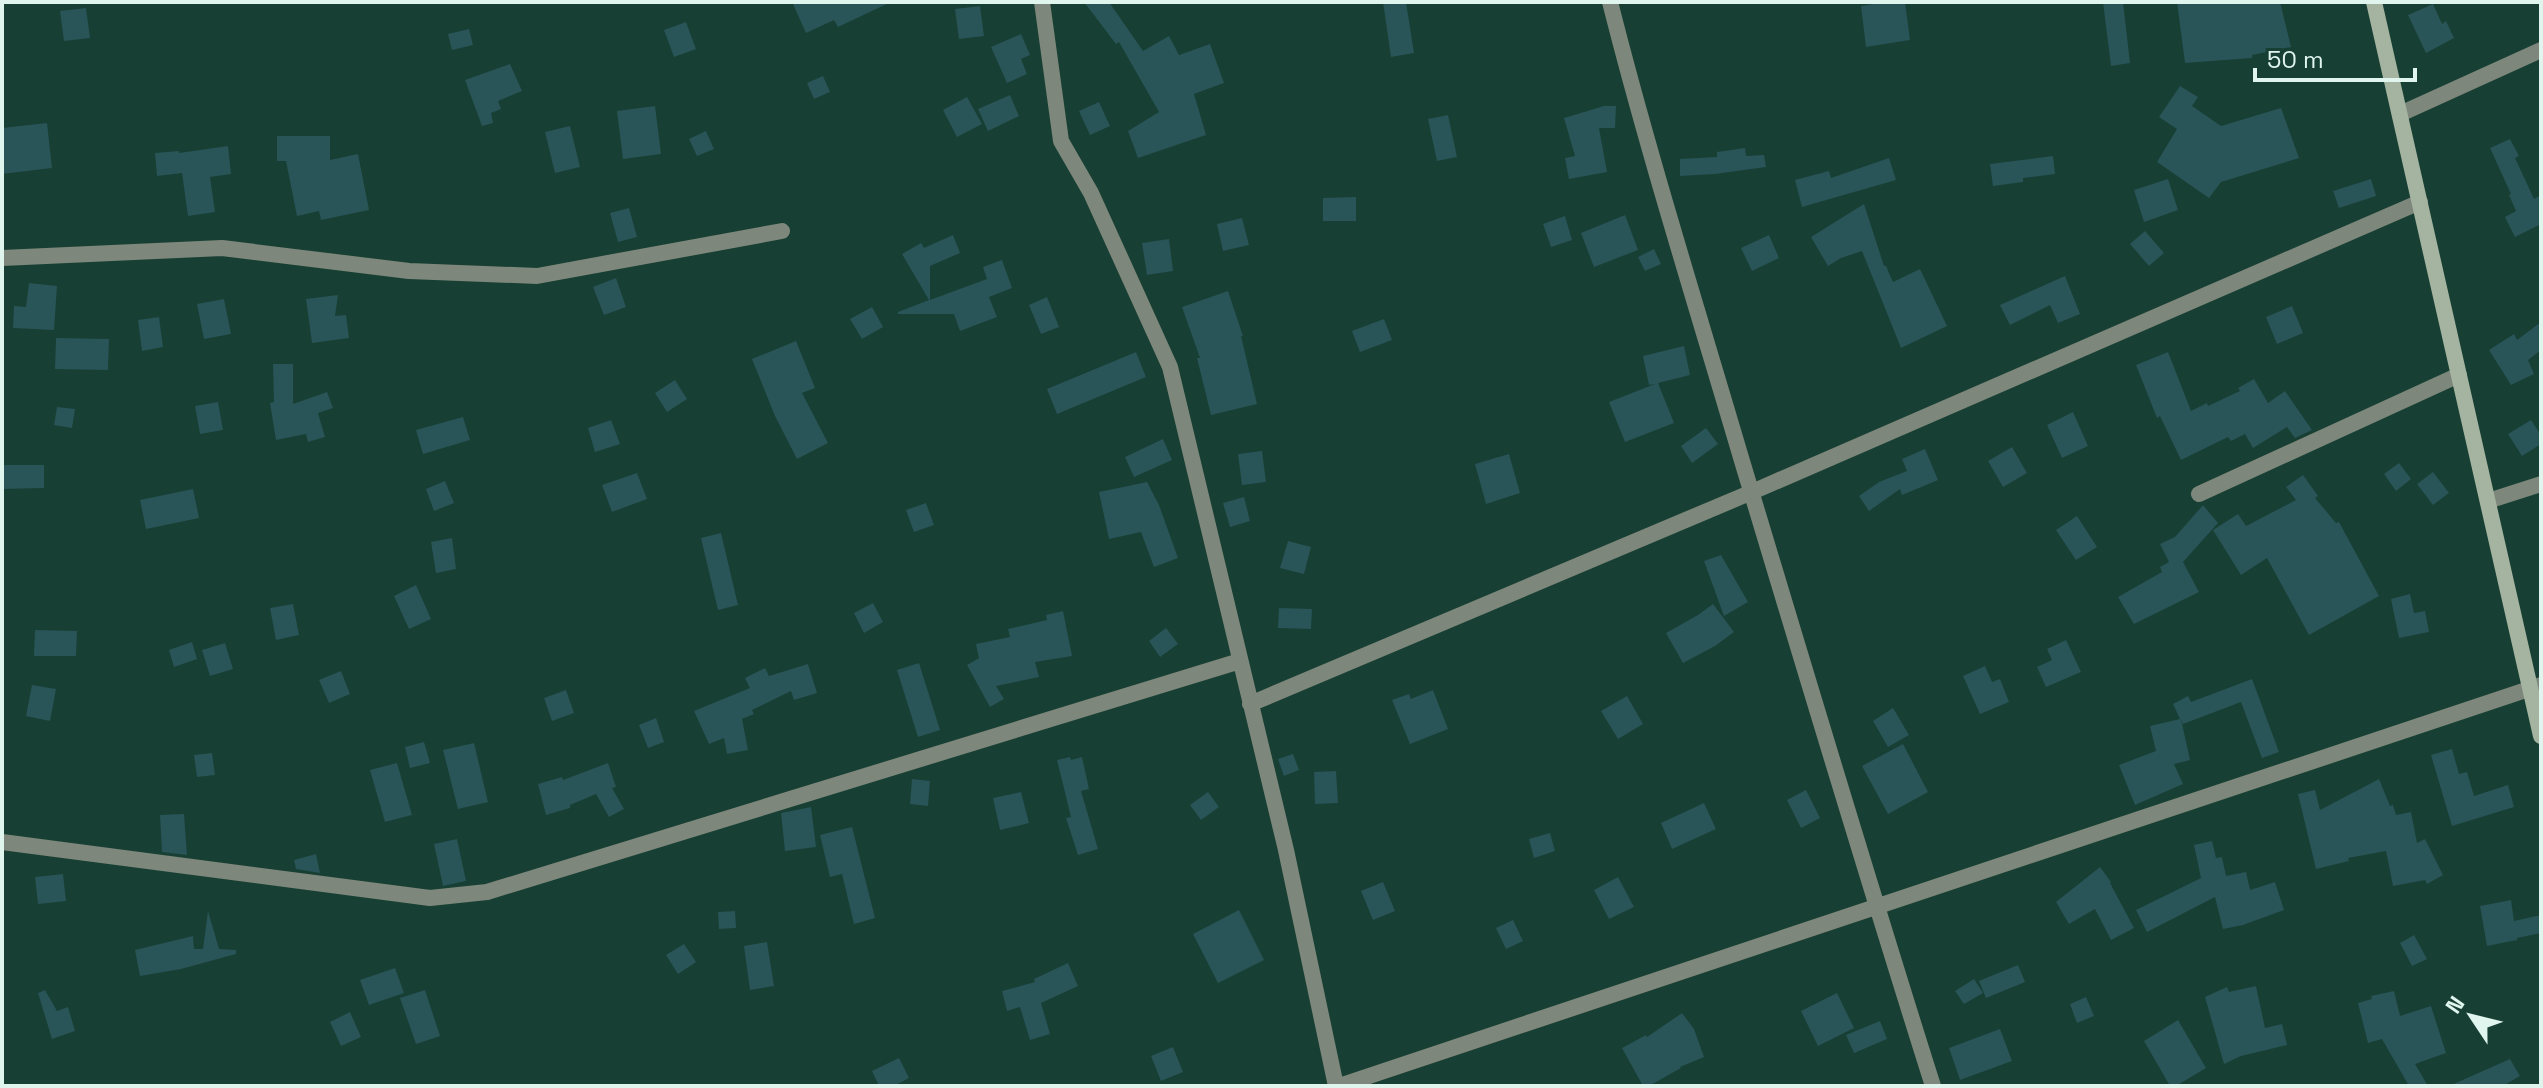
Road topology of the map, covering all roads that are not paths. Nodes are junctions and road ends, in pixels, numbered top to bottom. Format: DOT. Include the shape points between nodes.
graph roads {
  1 [pos="1042,2"];
  2 [pos="1610,2"];
  3 [pos="2374,2"];
  4 [pos="2541,50"];
  5 [pos="2400,114"];
  6 [pos="2420,202"];
  7 [pos="782,231"];
  8 [pos="2,258"];
  9 [pos="2459,375"];
  10 [pos="2541,484"];
  11 [pos="1752,492"];
  12 [pos="2199,494"];
  13 [pos="2488,501"];
  14 [pos="1240,661"];
  15 [pos="2536,687"];
  16 [pos="1250,704"];
  17 [pos="2541,736"];
  18 [pos="2,842"];
  19 [pos="1876,907"];
  20 [pos="1338,1086"];
  21 [pos="1933,1086"];
  1 -- 14 [label="street" via="1061,141 1091,193 1170,367"];
  2 -- 11 [label="street"];
  3 -- 5 [label="street"];
  4 -- 5 [label="street"];
  5 -- 6 [label="street"];
  6 -- 9 [label="street"];
  6 -- 11 [label="street"];
  7 -- 8 [label="street" via="537,276 409,271 222,248"];
  9 -- 12 [label="street"];
  9 -- 13 [label="street"];
  10 -- 13 [label="street"];
  11 -- 16 [label="street"];
  11 -- 19 [label="street"];
  13 -- 15 [label="street"];
  14 -- 16 [label="street"];
  14 -- 18 [label="street" via="487,892 430,898"];
  15 -- 17 [label="street"];
  15 -- 19 [label="street"];
  16 -- 20 [label="street"];
  19 -- 20 [label="street"];
  19 -- 21 [label="street"];
}
